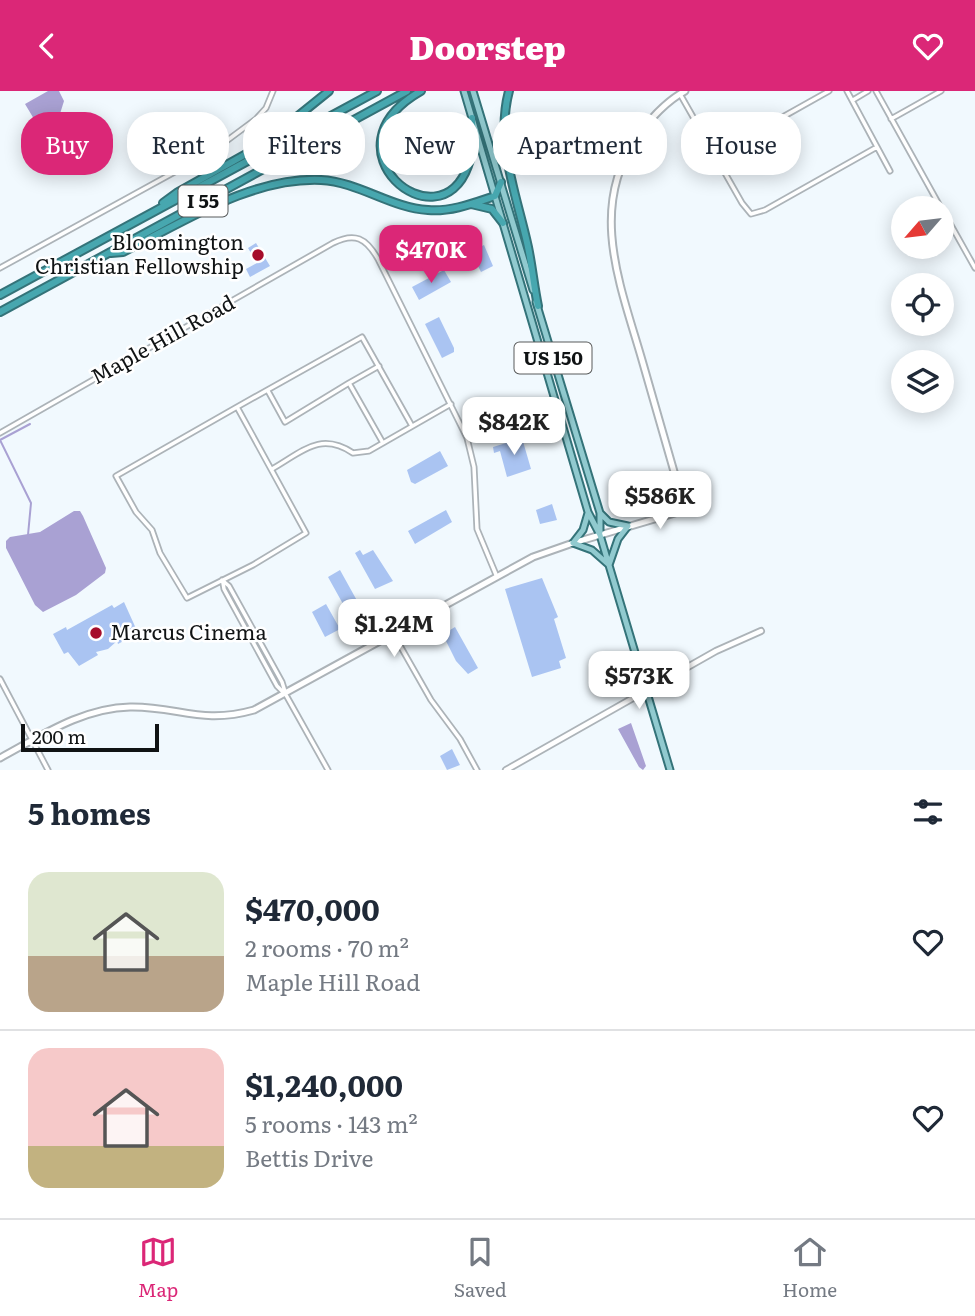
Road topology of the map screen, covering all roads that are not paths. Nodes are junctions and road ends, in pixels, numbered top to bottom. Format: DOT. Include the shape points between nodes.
graph roads {
  1 [pos="273,91"];
  2 [pos="329,91"];
  3 [pos="377,91"];
  4 [pos="407,91"];
  5 [pos="421,91"];
  6 [pos="464,91"];
  7 [pos="473,91"];
  8 [pos="509,91"];
  9 [pos="829,91"];
  10 [pos="847,91"];
  11 [pos="868,91"];
  12 [pos="876,91"];
  13 [pos="941,91"];
  14 [pos="683,92"];
  15 [pos="853,100"];
  16 [pos="395,112"];
  17 [pos="470,112"];
  18 [pos="693,112"];
  19 [pos="792,112"];
  20 [pos="891,118"];
  21 [pos="479,142"];
  22 [pos="877,147"];
  23 [pos="890,171"];
  24 [pos="390,175"];
  25 [pos="463,175"];
  26 [pos="726,175"];
  27 [pos="501,183"];
  28 [pos="495,196"];
  29 [pos="934,196"];
  30 [pos="469,204"];
  31 [pos="148,215"];
  32 [pos="503,223"];
  33 [pos="954,231"];
  34 [pos="106,254"];
  35 [pos="0,268"];
  36 [pos="975,268"];
  37 [pos="0,295"];
  38 [pos="538,306"];
  39 [pos="0,312"];
  40 [pos="379,366"];
  41 [pos="349,383"];
  42 [pos="268,390"];
  43 [pos="451,404"];
  44 [pos="237,407"];
  45 [pos="412,426"];
  46 [pos="0,433"];
  47 [pos="383,443"];
  48 [pos="271,469"];
  49 [pos="702,505"];
  50 [pos="685,510"];
  51 [pos="588,512"];
  52 [pos="600,513"];
  53 [pos="628,526"];
  54 [pos="600,535"];
  55 [pos="573,543"];
  56 [pos="609,565"];
  57 [pos="497,577"];
  58 [pos="222,580"];
  59 [pos="761,631"];
  60 [pos="394,635"];
  61 [pos="0,679"];
  62 [pos="647,692"];
  63 [pos="286,695"];
  64 [pos="33,741"];
  65 [pos="0,758"];
  66 [pos="48,770"];
  67 [pos="328,770"];
  68 [pos="477,770"];
  69 [pos="506,770"];
  70 [pos="670,770"];
  1 -- 35 [label="street" via="256,119 213,151"];
  2 -- 31 [label="highway" via="262,145 178,192"];
  3 -- 31 [label="highway, I 55"];
  4 -- 34 [label="highway, I 55"];
  5 -- 16 [label="highway"];
  6 -- 17 [label="main road, US 150"];
  7 -- 27 [label="main road, US 150"];
  8 -- 38 [label="highway" via="503,137"];
  9 -- 19 [label="street"];
  10 -- 15 [label="street"];
  11 -- 15 [label="street"];
  12 -- 20 [label="street"];
  13 -- 20 [label="street"];
  14 -- 18 [label="street"];
  14 -- 50 [label="main road" via="652,118 628,152 614,191 610,232 621,289"];
  15 -- 22 [label="street"];
  20 -- 29 [label="street"];
  21 -- 28 [label="main road, US 150"];
  22 -- 23 [label="street"];
  22 -- 26 [label="street" via="765,210 751,213"];
  24 -- 25 [label="highway" via="410,193 426,196 450,189"];
  27 -- 28 [label="highway"];
  27 -- 38 [label="main road, US 150"];
  28 -- 30 [label="highway"];
  28 -- 32 [label="main road, US 150"];
  30 -- 32 [label="highway" via="492,209"];
  30 -- 34 [label="highway" via="425,210 336,181 296,180 266,185 123,252"];
  31 -- 37 [label="highway, I 55"];
  32 -- 51 [label="main road, US 150"];
  33 -- 36 [label="street"];
  34 -- 39 [label="highway, I 55"];
  38 -- 52 [label="main road, US 150"];
  40 -- 41 [label="street"];
  40 -- 42 [label="street" via="362,337"];
  40 -- 45 [label="street"];
  41 -- 42 [label="street" via="285,422"];
  41 -- 47 [label="street"];
  42 -- 44 [label="street"];
  43 -- 45 [label="street"];
  43 -- 46 [label="street, Maple Hill Road" via="371,248 351,236"];
  43 -- 57 [label="street, Maple Hill Road" via="474,467 475,521"];
  44 -- 48 [label="street"];
  44 -- 58 [label="street" via="116,476 152,530 184,597"];
  45 -- 47 [label="street"];
  47 -- 48 [label="street" via="361,453 339,443 320,444"];
  48 -- 58 [label="street" via="305,535"];
  49 -- 50 [label="main road"];
  50 -- 53 [label="main road"];
  51 -- 54 [label="main road, US 150"];
  51 -- 55 [label="main road"];
  52 -- 53 [label="main road"];
  52 -- 54 [label="main road, US 150"];
  53 -- 54 [label="main road"];
  53 -- 56 [label="main road"];
  54 -- 55 [label="main road"];
  54 -- 56 [label="main road, US 150"];
  55 -- 56 [label="main road" via="592,550"];
  55 -- 57 [label="main road" via="533,557"];
  56 -- 62 [label="main road, US 150"];
  57 -- 60 [label="main road"];
  58 -- 63 [label="street"];
  59 -- 62 [label="street" via="716,651"];
  60 -- 63 [label="main road"];
  60 -- 68 [label="street"];
  61 -- 64 [label="street"];
  62 -- 69 [label="street"];
  62 -- 70 [label="main road, US 150"];
  63 -- 64 [label="main road" via="254,711 219,717 142,707 100,711 78,717"];
  63 -- 67 [label="street"];
  64 -- 65 [label="main road"];
  64 -- 66 [label="street"];
}
